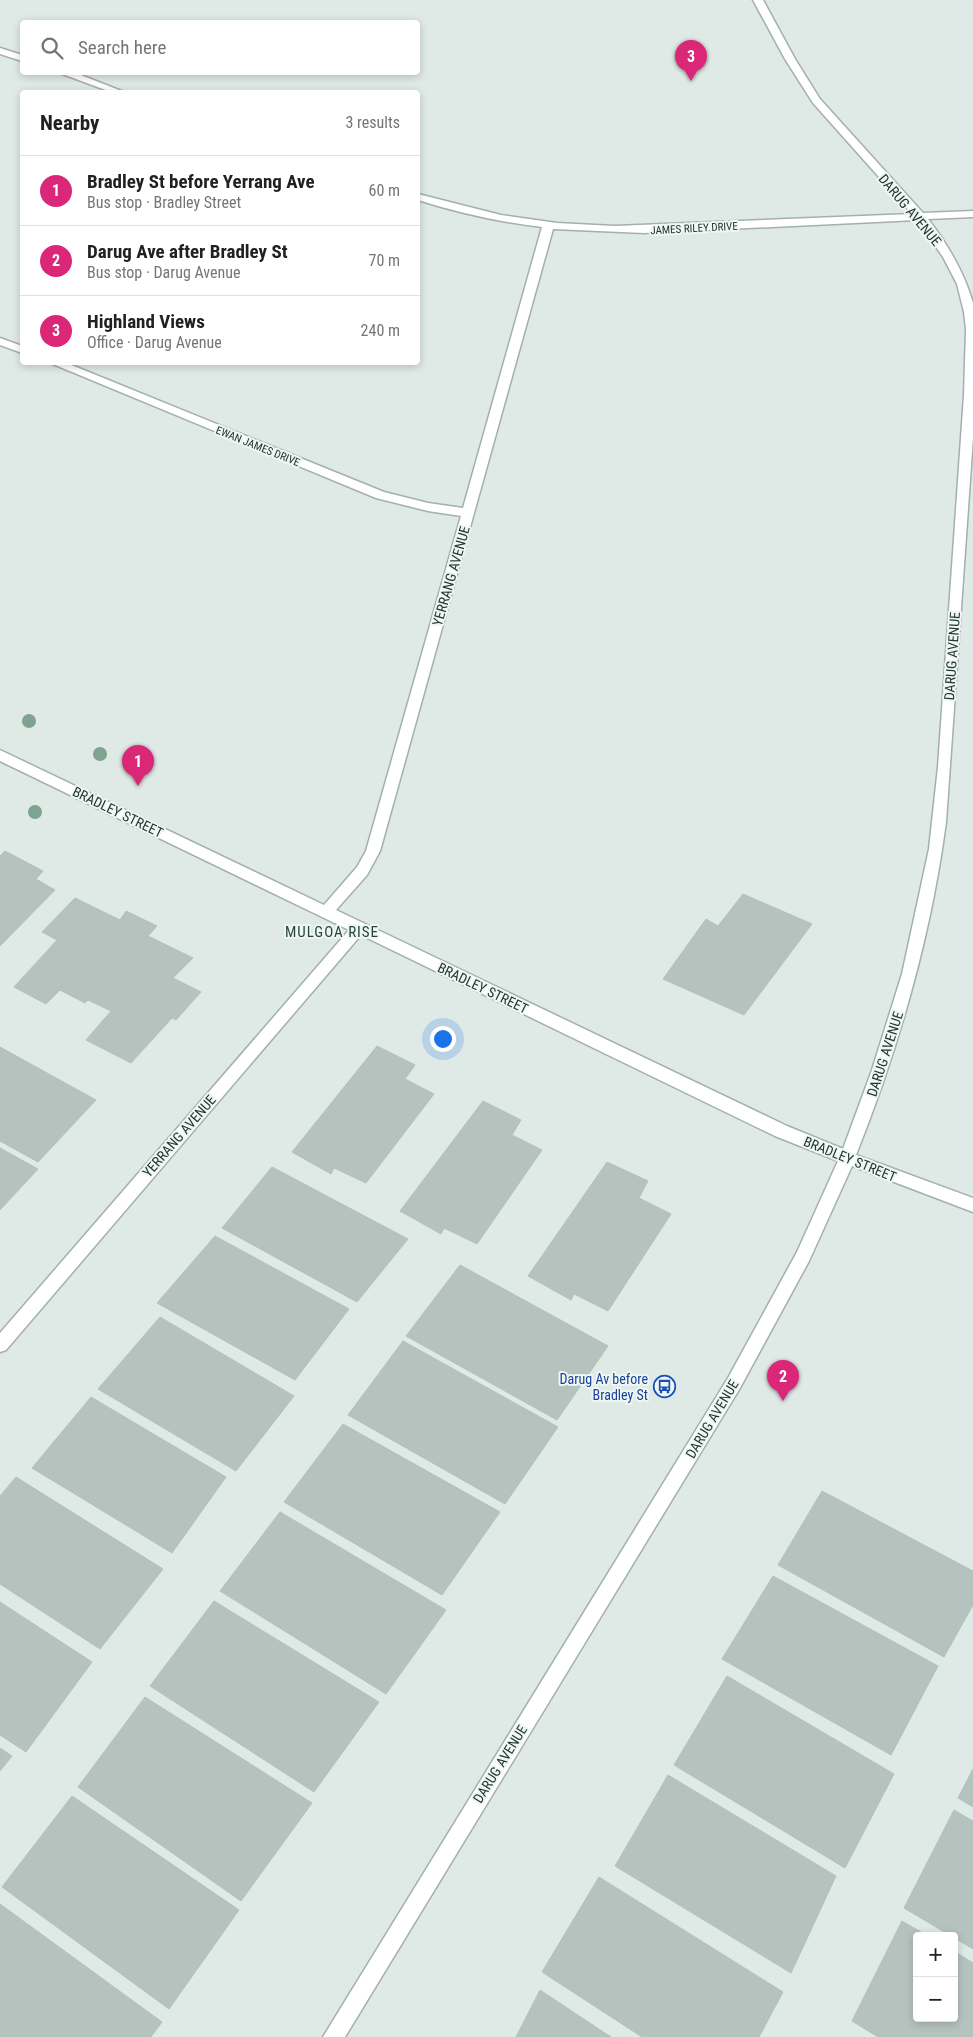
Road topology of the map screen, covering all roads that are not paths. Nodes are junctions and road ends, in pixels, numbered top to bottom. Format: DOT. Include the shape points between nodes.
graph roads {
  1 [pos="758,0"];
  2 [pos="0,50"];
  3 [pos="20,57"];
  4 [pos="71,75"];
  5 [pos="114,90"];
  6 [pos="420,198"];
  7 [pos="973,214"];
  8 [pos="918,215"];
  9 [pos="548,226"];
  10 [pos="0,341"];
  11 [pos="20,349"];
  12 [pos="60,365"];
  13 [pos="468,513"];
  14 [pos="0,755"];
  15 [pos="326,912"];
  16 [pos="358,928"];
  17 [pos="847,1158"];
  18 [pos="973,1205"];
  19 [pos="0,1345"];
  20 [pos="333,2037"];
  1 -- 8 [label="street, DARUG AVENUE" via="800,79"];
  2 -- 3 [label="street"];
  4 -- 5 [label="street"];
  6 -- 9 [label="street, JAMES RILEY DRIVE" via="490,217"];
  7 -- 8 [label="street, JAMES RILEY DRIVE"];
  8 -- 9 [label="street, JAMES RILEY DRIVE" via="644,230"];
  8 -- 17 [label="street, DARUG AVENUE" via="941,246 962,288 970,311 972,334 946,756 940,824 920,930 897,1020"];
  9 -- 13 [label="street, YERRANG AVENUE"];
  10 -- 11 [label="street"];
  12 -- 13 [label="street, EWAN JAMES DRIVE" via="380,495 421,506"];
  13 -- 15 [label="street, YERRANG AVENUE" via="373,852 362,871"];
  14 -- 15 [label="street, BRADLEY STREET"];
  15 -- 16 [label="street, BRADLEY STREET"];
  16 -- 17 [label="street, BRADLEY STREET" via="773,1128"];
  16 -- 19 [label="street, YERRANG AVENUE"];
  17 -- 18 [label="street, BRADLEY STREET"];
  17 -- 20 [label="street, DARUG AVENUE" via="802,1256 734,1383"];
}
